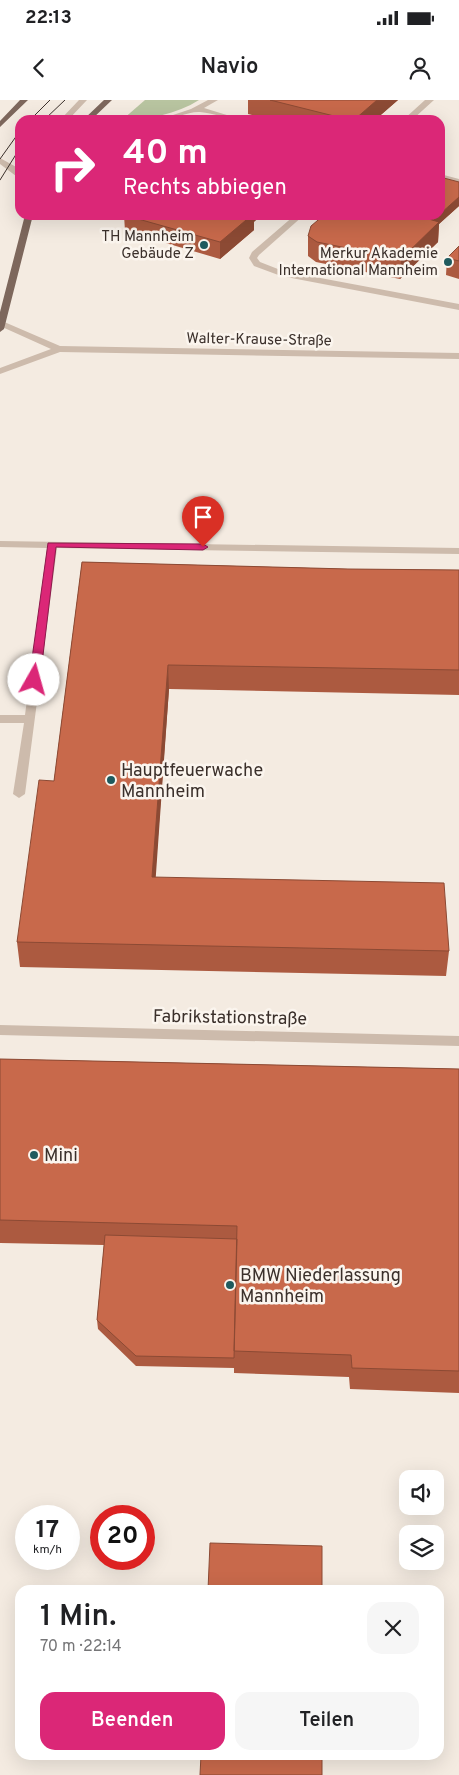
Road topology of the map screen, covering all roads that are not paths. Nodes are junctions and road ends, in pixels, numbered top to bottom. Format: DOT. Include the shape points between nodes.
graph roads {
  1 [pos="24,100"];
  2 [pos="84,100"];
  3 [pos="108,100"];
  4 [pos="214,100"];
  5 [pos="430,100"];
  6 [pos="198,109"];
  7 [pos="69,115"];
  8 [pos="92,115"];
  9 [pos="178,115"];
  10 [pos="220,115"];
  11 [pos="413,115"];
  12 [pos="0,125"];
  13 [pos="0,160"];
  14 [pos="15,170"];
  15 [pos="0,172"];
  16 [pos="15,172"];
  17 [pos="445,177"];
  18 [pos="459,181"];
  19 [pos="28,220"];
  20 [pos="294,220"];
  21 [pos="459,307"];
  22 [pos="1,326"];
  23 [pos="59,350"];
  24 [pos="459,356"];
  25 [pos="0,371"];
  26 [pos="0,544"];
  27 [pos="52,544"];
  28 [pos="459,552"];
  29 [pos="0,719"];
  30 [pos="30,719"];
  31 [pos="19,794"];
  32 [pos="0,1030"];
  33 [pos="459,1040"];
  1 -- 12 [label="main road"];
  2 -- 7 [label="street"];
  3 -- 8 [label="main road"];
  4 -- 6 [label="street"];
  5 -- 11 [label="street"];
  6 -- 9 [label="street"];
  6 -- 10 [label="street"];
  13 -- 14 [label="street"];
  15 -- 16 [label="street"];
  17 -- 18 [label="street"];
  19 -- 22 [label="main road"];
  20 -- 21 [label="street" via="256,254 253,258 257,264 281,273"];
  22 -- 23 [label="street, Walter-Krause-Straße"];
  23 -- 24 [label="street, Walter-Krause-Straße"];
  23 -- 25 [label="street, Walter-Krause-Straße"];
  26 -- 27 [label="street"];
  27 -- 28 [label="street"];
  27 -- 30 [label="street"];
  29 -- 30 [label="street"];
  30 -- 31 [label="street"];
  32 -- 33 [label="street, Fabrikstationstraße"];
}
